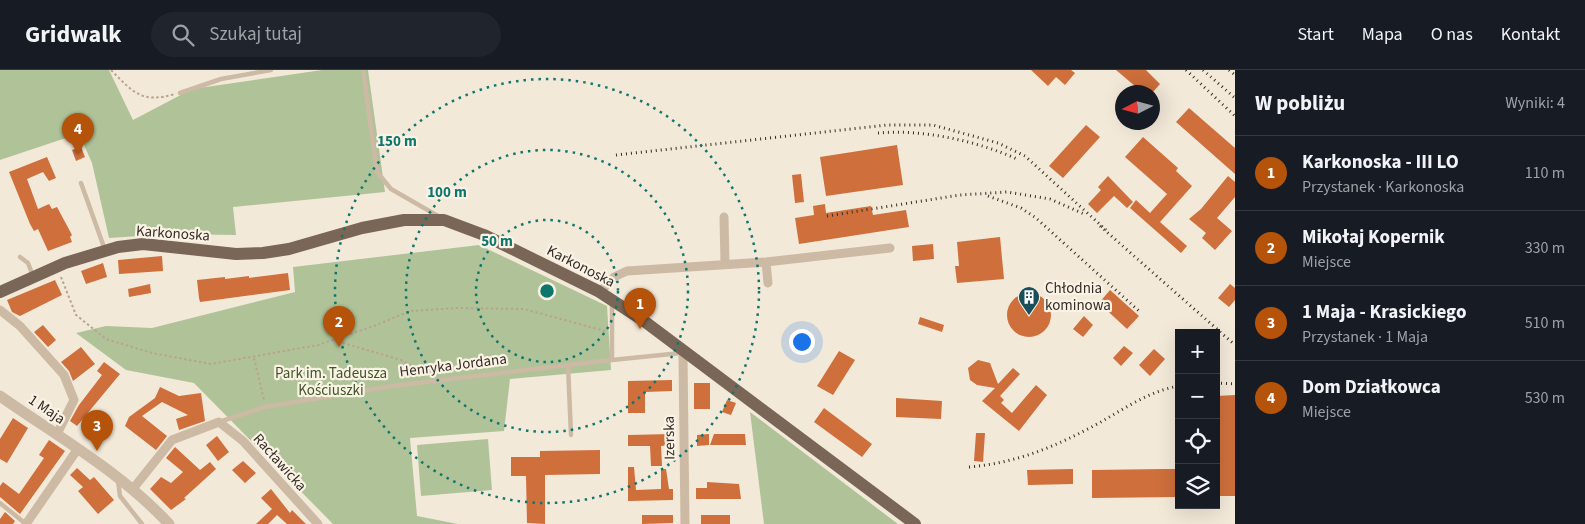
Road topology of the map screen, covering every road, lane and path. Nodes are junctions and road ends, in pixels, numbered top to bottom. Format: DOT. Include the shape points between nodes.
graph roads {
  1 [pos="111,70"];
  2 [pos="271,70"];
  3 [pos="363,70"];
  4 [pos="180,92"];
  5 [pos="81,183"];
  6 [pos="724,217"];
  7 [pos="444,220"];
  8 [pos="890,248"];
  9 [pos="106,251"];
  10 [pos="20,258"];
  11 [pos="766,262"];
  12 [pos="725,264"];
  13 [pos="59,273"];
  14 [pos="33,278"];
  15 [pos="768,283"];
  16 [pos="0,292"];
  17 [pos="600,292"];
  18 [pos="612,300"];
  19 [pos="0,310"];
  20 [pos="612,332"];
  21 [pos="332,340"];
  22 [pos="684,352"];
  23 [pos="254,358"];
  24 [pos="612,360"];
  25 [pos="568,365"];
  26 [pos="437,381"];
  27 [pos="0,396"];
  28 [pos="265,407"];
  29 [pos="219,422"];
  30 [pos="57,434"];
  31 [pos="571,435"];
  32 [pos="77,450"];
  33 [pos="118,478"];
  34 [pos="132,490"];
  35 [pos="0,503"];
  36 [pos="26,524"];
  37 [pos="142,524"];
  38 [pos="169,524"];
  39 [pos="318,524"];
  40 [pos="685,524"];
  41 [pos="915,524"];
  1 -- 4 [label="path" via="135,95 160,98"];
  2 -- 4 [label="lane" via="221,79"];
  3 -- 7 [label="lane" via="377,172 391,189"];
  5 -- 9 [label="lane"];
  6 -- 12 [label="street"];
  7 -- 9 [label="main road, Karkonoska" via="404,220 362,228 289,249 263,252 236,254 143,244"];
  7 -- 17 [label="main road, Karkonoska"];
  8 -- 11 [label="street"];
  9 -- 14 [label="main road, Karkonoska"];
  10 -- 14 [label="lane" via="28,263"];
  11 -- 12 [label="street"];
  11 -- 15 [label="street"];
  12 -- 17 [label="street" via="627,272 614,277"];
  13 -- 23 [label="path" via="76,315 106,339 152,353 211,364"];
  14 -- 16 [label="main road, Karkonoska"];
  17 -- 18 [label="main road, Karkonoska"];
  18 -- 20 [label="lane"];
  18 -- 22 [label="main road, Karkonoska"];
  19 -- 30 [label="street" via="20,326 64,376 74,400"];
  20 -- 21 [label="path" via="524,308 457,308 410,311"];
  20 -- 24 [label="lane"];
  21 -- 23 [label="path"];
  21 -- 26 [label="path" via="401,360"];
  22 -- 24 [label="lane, Henryka Jordana"];
  22 -- 40 [label="street, Izerska"];
  22 -- 41 [label="main road, Karkonoska"];
  23 -- 28 [label="path"];
  24 -- 25 [label="lane, Henryka Jordana"];
  25 -- 26 [label="lane, Henryka Jordana"];
  25 -- 31 [label="lane"];
  26 -- 28 [label="lane, Henryka Jordana"];
  27 -- 30 [label="street, 1 Maja"];
  28 -- 29 [label="lane, Henryka Jordana"];
  29 -- 34 [label="street, Henryka Jordana" via="172,440"];
  29 -- 39 [label="street, Racławicka" via="243,441"];
  30 -- 32 [label="street, 1 Maja"];
  32 -- 33 [label="street, 1 Maja"];
  32 -- 36 [label="street"];
  33 -- 34 [label="street, 1 Maja"];
  33 -- 37 [label="lane" via="120,496"];
  34 -- 38 [label="street, 1 Maja"];
  35 -- 36 [label="lane"];
}
